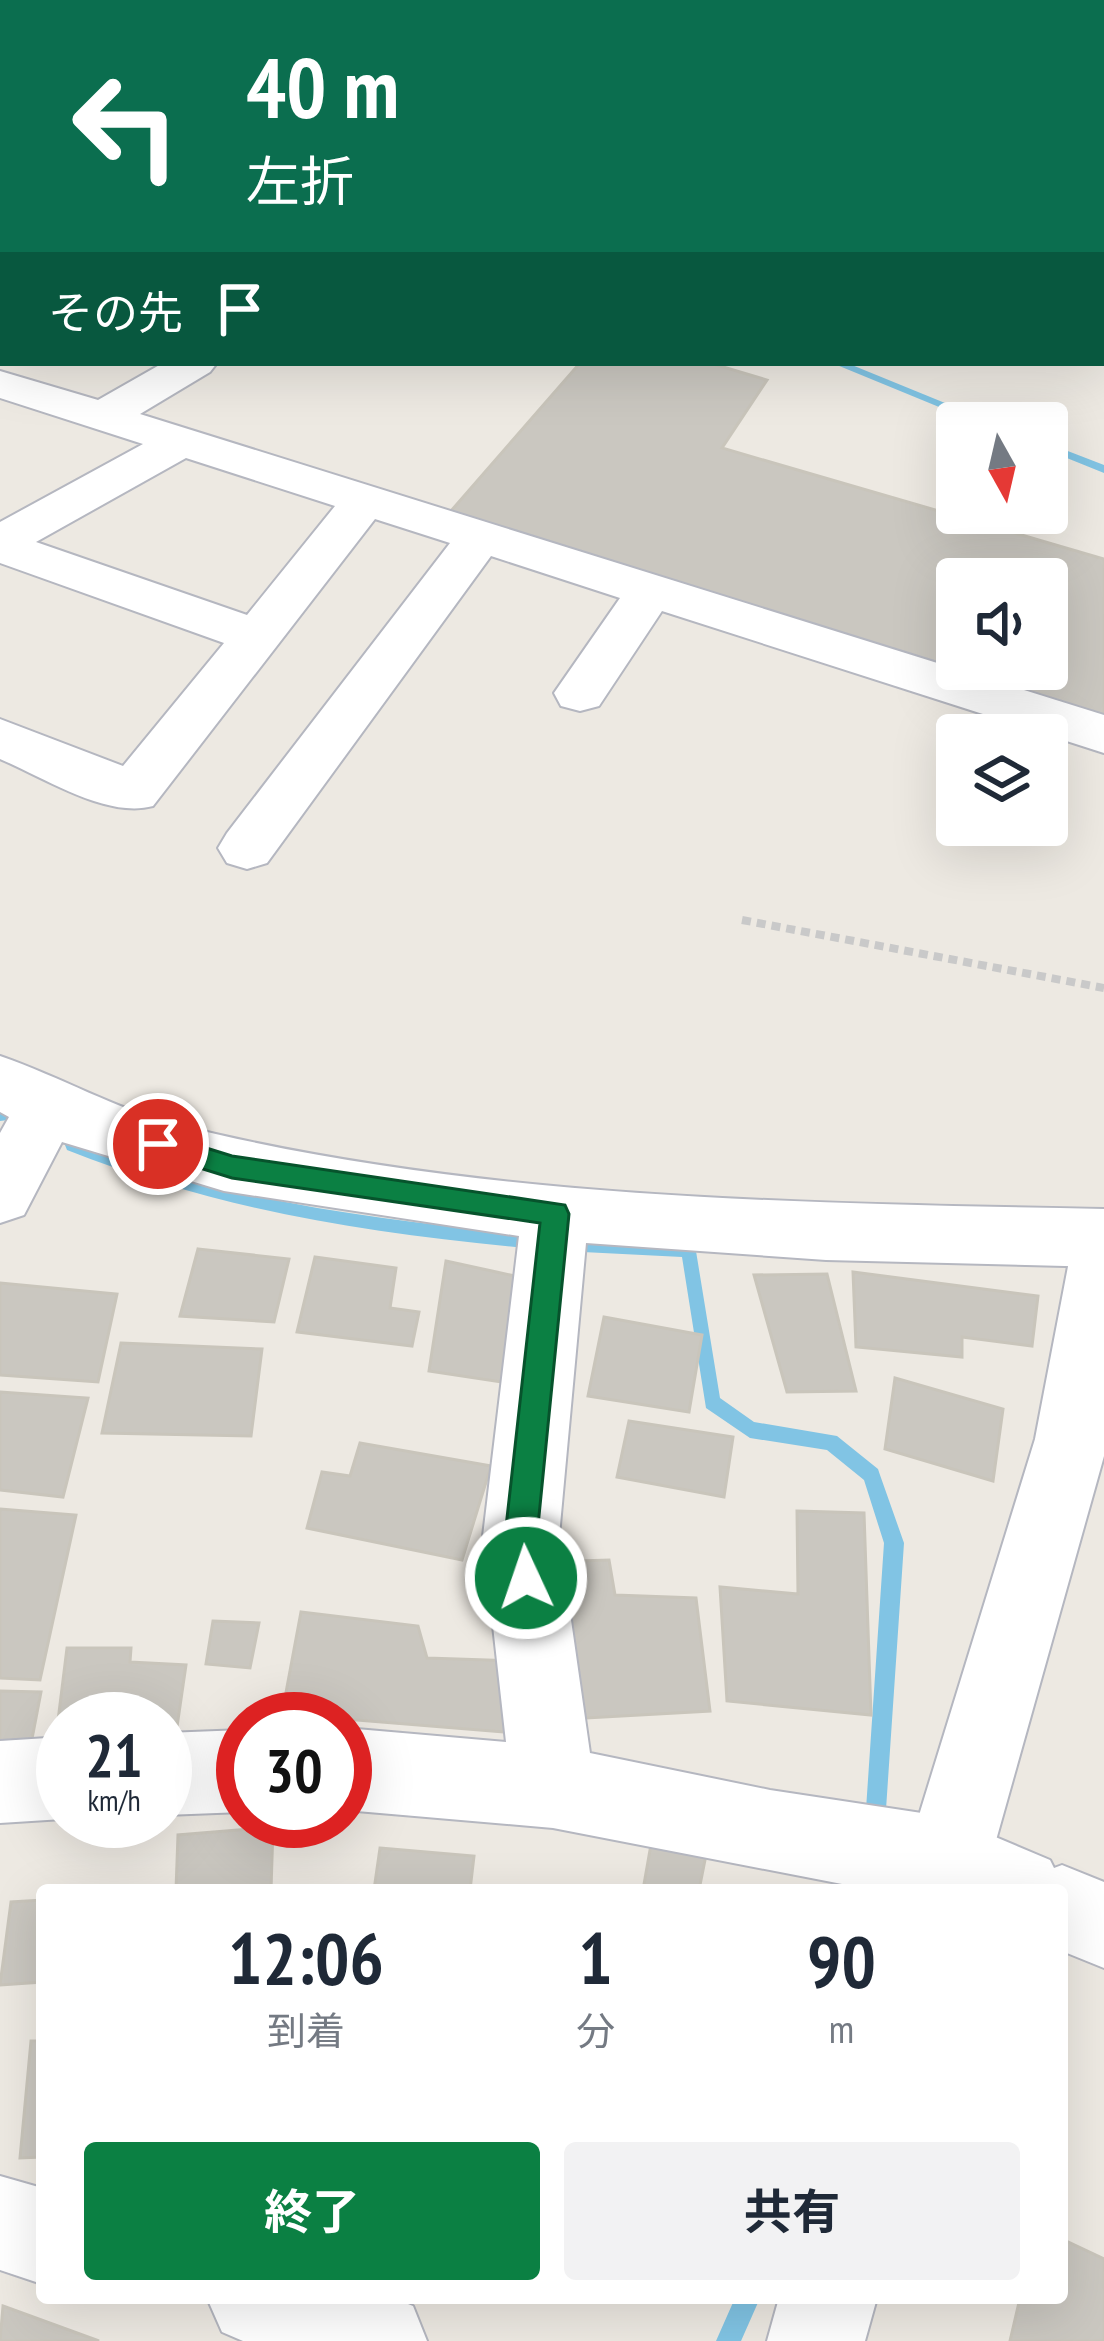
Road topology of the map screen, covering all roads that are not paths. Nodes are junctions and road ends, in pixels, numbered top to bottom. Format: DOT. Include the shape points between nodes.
graph roads {
  1 [pos="187,366"];
  2 [pos="0,384"];
  3 [pos="104,416"];
  4 [pos="179,443"];
  5 [pos="364,502"];
  6 [pos="478,540"];
  7 [pos="0,544"];
  8 [pos="649,593"];
  9 [pos="256,637"];
  10 [pos="580,693"];
  11 [pos="1104,734"];
  12 [pos="0,738"];
  13 [pos="248,848"];
  14 [pos="23,1096"];
  15 [pos="0,1195"];
  16 [pos="553,1236"];
  17 [pos="1104,1238"];
  18 [pos="1104,1256"];
  19 [pos="372,1771"];
  20 [pos="36,1780"];
  21 [pos="0,1783"];
  22 [pos="553,1787"];
  23 [pos="957,1874"];
  24 [pos="1068,1910"];
  25 [pos="1104,1925"];
  26 [pos="0,2223"];
  27 [pos="36,2234"];
  28 [pos="273,2304"];
  29 [pos="826,2304"];
  30 [pos="378,2341"];
  31 [pos="816,2341"];
  1 -- 3 [label="street"];
  2 -- 3 [label="street"];
  3 -- 4 [label="street"];
  4 -- 5 [label="street"];
  4 -- 7 [label="street"];
  5 -- 6 [label="street"];
  5 -- 9 [label="street"];
  6 -- 8 [label="street"];
  6 -- 13 [label="street"];
  7 -- 9 [label="street"];
  8 -- 10 [label="street"];
  8 -- 11 [label="street"];
  9 -- 12 [label="street" via="133,791"];
  14 -- 15 [label="street"];
  14 -- 16 [label="street" via="232,1167"];
  16 -- 17 [label="street"];
  16 -- 22 [label="street" via="521,1536"];
  18 -- 23 [label="street" via="1072,1438"];
  19 -- 22 [label="street"];
  20 -- 21 [label="street"];
  22 -- 23 [label="street"];
  24 -- 25 [label="street"];
  26 -- 27 [label="street"];
  28 -- 30 [label="street"];
  29 -- 31 [label="street"];
}
